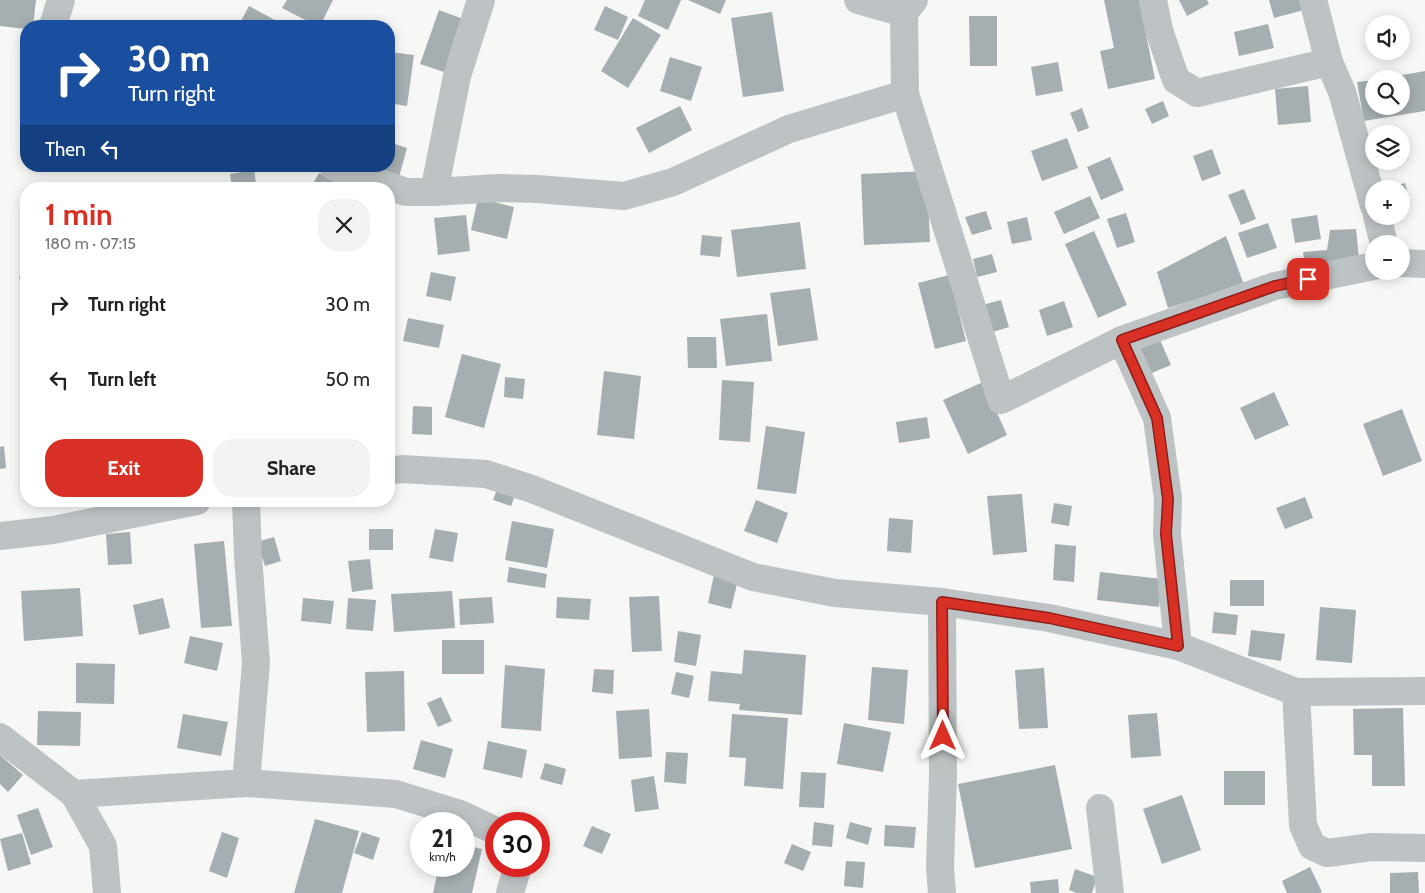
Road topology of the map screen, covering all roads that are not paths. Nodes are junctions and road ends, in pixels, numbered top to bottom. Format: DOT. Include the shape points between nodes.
graph roads {
  1 [pos="61,0"];
  2 [pos="481,0"];
  3 [pos="858,0"];
  4 [pos="1153,0"];
  5 [pos="1313,0"];
  6 [pos="909,6"];
  7 [pos="55,20"];
  8 [pos="1329,62"];
  9 [pos="905,94"];
  10 [pos="347,172"];
  11 [pos="1367,180"];
  12 [pos="371,182"];
  13 [pos="395,189"];
  14 [pos="434,192"];
  15 [pos="1410,263"];
  16 [pos="1425,264"];
  17 [pos="1365,268"];
  18 [pos="1122,340"];
  19 [pos="395,470"];
  20 [pos="167,507"];
  21 [pos="246,507"];
  22 [pos="0,536"];
  23 [pos="942,602"];
  24 [pos="1178,646"];
  25 [pos="1425,691"];
  26 [pos="1296,692"];
  27 [pos="0,736"];
  28 [pos="246,783"];
  29 [pos="74,794"];
  30 [pos="1100,808"];
  31 [pos="485,826"];
  32 [pos="1425,848"];
  33 [pos="515,877"];
  34 [pos="107,893"];
  35 [pos="510,893"];
  36 [pos="942,893"];
  37 [pos="1110,893"];
  1 -- 7 [label="street"];
  2 -- 14 [label="street" via="457,76"];
  3 -- 6 [label="street"];
  4 -- 8 [label="street" via="1176,80 1197,93"];
  5 -- 8 [label="street"];
  6 -- 9 [label="street"];
  8 -- 11 [label="street" via="1342,92"];
  9 -- 14 [label="street" via="789,129 673,182 624,196 499,188"];
  9 -- 18 [label="street" via="1001,400"];
  10 -- 12 [label="street"];
  13 -- 14 [label="street"];
  15 -- 16 [label="street"];
  17 -- 18 [label="street" via="1275,286"];
  18 -- 24 [label="street" via="1157,418 1168,499 1166,534"];
  19 -- 23 [label="street" via="486,474 532,489 753,577 834,593"];
  20 -- 22 [label="street" via="53,530"];
  21 -- 28 [label="street" via="256,663"];
  23 -- 24 [label="street" via="1049,618"];
  23 -- 36 [label="street"];
  24 -- 26 [label="street"];
  25 -- 26 [label="street"];
  26 -- 32 [label="street" via="1303,824 1312,846 1327,854 1372,847"];
  27 -- 29 [label="street"];
  28 -- 29 [label="street"];
  28 -- 31 [label="street" via="396,794 460,814"];
  29 -- 34 [label="street" via="103,846"];
  30 -- 37 [label="street"];
  33 -- 35 [label="street"];
}
